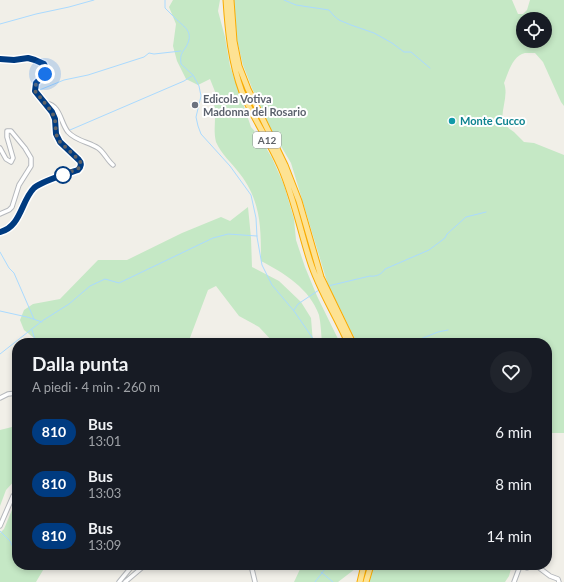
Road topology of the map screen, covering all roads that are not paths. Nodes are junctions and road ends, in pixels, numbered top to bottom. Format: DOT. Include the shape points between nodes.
graph roads {
  1 [pos="227,0"];
  2 [pos="0,59"];
  3 [pos="45,103"];
  4 [pos="0,148"];
  5 [pos="113,165"];
  6 [pos="0,214"];
  7 [pos="1,232"];
  8 [pos="0,235"];
  9 [pos="346,333"];
  10 [pos="347,338"];
  11 [pos="350,338"];
  12 [pos="12,394"];
  13 [pos="0,398"];
  14 [pos="12,498"];
  15 [pos="0,526"];
  16 [pos="129,570"];
  17 [pos="139,570"];
  18 [pos="252,570"];
  19 [pos="363,570"];
  20 [pos="369,570"];
  21 [pos="518,570"];
  22 [pos="542,570"];
  23 [pos="119,582"];
  24 [pos="125,582"];
  25 [pos="255,582"];
  26 [pos="360,582"];
  27 [pos="366,582"];
  28 [pos="514,582"];
  29 [pos="559,582"];
  1 -- 9 [label="highway, A12" via="239,66 285,165 299,201 319,278"];
  2 -- 3 [label="street" via="28,58 44,64 45,74 36,83 35,91"];
  3 -- 5 [label="street" via="58,111 70,134 97,148"];
  3 -- 7 [label="street" via="52,112 59,139 79,160 80,167 34,188 16,220"];
  4 -- 6 [label="street" via="6,159 11,162 13,158 7,131 11,131 31,158 31,166 19,186 12,207"];
  7 -- 8 [label="street"];
  9 -- 10 [label="highway, A12"];
  9 -- 11 [label="highway, A12"];
  12 -- 13 [label="street"];
  14 -- 15 [label="street"];
  16 -- 23 [label="street"];
  17 -- 24 [label="street"];
  18 -- 25 [label="street"];
  19 -- 26 [label="highway"];
  20 -- 27 [label="highway"];
  21 -- 28 [label="street"];
  22 -- 29 [label="street"];
}
